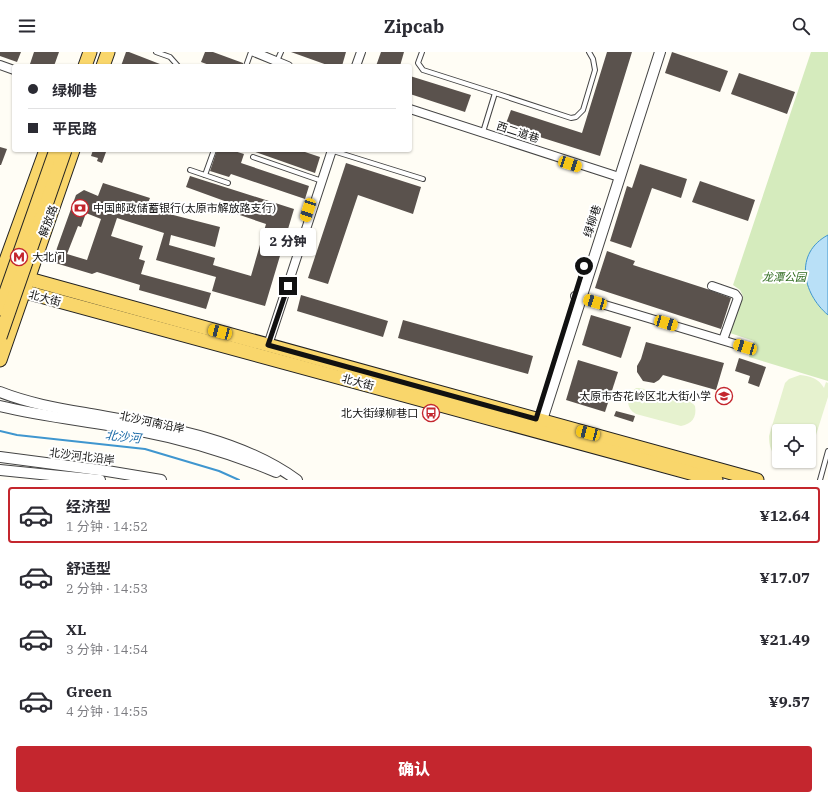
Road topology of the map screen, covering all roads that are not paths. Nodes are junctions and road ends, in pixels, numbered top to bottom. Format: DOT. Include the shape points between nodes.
graph roads {
  1 [pos="80,52"];
  2 [pos="90,52"];
  3 [pos="100,52"];
  4 [pos="108,52"];
  5 [pos="156,52"];
  6 [pos="251,52"];
  7 [pos="254,52"];
  8 [pos="281,52"];
  9 [pos="361,52"];
  10 [pos="364,52"];
  11 [pos="422,52"];
  12 [pos="589,52"];
  13 [pos="655,52"];
  14 [pos="660,52"];
  15 [pos="277,62"];
  16 [pos="77,64"];
  17 [pos="86,64"];
  18 [pos="96,64"];
  19 [pos="104,64"];
  20 [pos="176,64"];
  21 [pos="247,64"];
  22 [pos="282,64"];
  23 [pos="357,64"];
  24 [pos="361,64"];
  25 [pos="0,65"];
  26 [pos="12,69"];
  27 [pos="495,93"];
  28 [pos="412,110"];
  29 [pos="412,113"];
  30 [pos="482,133"];
  31 [pos="45,152"];
  32 [pos="55,152"];
  33 [pos="65,152"];
  34 [pos="72,152"];
  35 [pos="213,152"];
  36 [pos="330,152"];
  37 [pos="337,152"];
  38 [pos="253,157"];
  39 [pos="190,170"];
  40 [pos="205,175"];
  41 [pos="616,178"];
  42 [pos="423,179"];
  43 [pos="320,180"];
  44 [pos="228,183"];
  45 [pos="1,273"];
  46 [pos="27,279"];
  47 [pos="0,285"];
  48 [pos="712,286"];
  49 [pos="23,292"];
  50 [pos="578,297"];
  51 [pos="0,308"];
  52 [pos="0,337"];
  53 [pos="723,340"];
  54 [pos="266,345"];
  55 [pos="745,347"];
  56 [pos="0,360"];
  57 [pos="0,392"];
  58 [pos="0,406"];
  59 [pos="539,420"];
  60 [pos="828,451"];
  61 [pos="0,457"];
  62 [pos="0,470"];
  63 [pos="100,480"];
  64 [pos="161,480"];
  65 [pos="296,480"];
  66 [pos="716,480"];
  67 [pos="756,480"];
  68 [pos="820,480"];
  1 -- 16 [label="main road"];
  2 -- 17 [label="main road"];
  3 -- 18 [label="main road"];
  4 -- 19 [label="main road"];
  5 -- 20 [label="lane" via="170,57"];
  6 -- 21 [label="lane"];
  7 -- 15 [label="street"];
  8 -- 15 [label="lane"];
  9 -- 23 [label="street"];
  10 -- 24 [label="street"];
  11 -- 27 [label="lane" via="418,63 423,70"];
  12 -- 27 [label="lane" via="595,70 583,110 576,117 571,118"];
  13 -- 41 [label="street, 绿柳巷"];
  14 -- 41 [label="street, 绿柳巷"];
  15 -- 22 [label="street"];
  25 -- 26 [label="street"];
  27 -- 30 [label="lane"];
  28 -- 30 [label="street, 西二道巷"];
  29 -- 30 [label="street, 西二道巷"];
  30 -- 41 [label="street, 西二道巷"];
  31 -- 45 [label="main road"];
  32 -- 51 [label="main road, 解放路, bridge"];
  33 -- 52 [label="main road, 解放路, bridge"];
  34 -- 46 [label="main road, 解放路"];
  35 -- 40 [label="lane"];
  36 -- 43 [label="street"];
  37 -- 42 [label="lane"];
  38 -- 43 [label="lane"];
  39 -- 40 [label="lane"];
  40 -- 44 [label="lane"];
  41 -- 50 [label="street, 绿柳巷"];
  43 -- 54 [label="street"];
  45 -- 46 [label="main road"];
  46 -- 49 [label="main road, 解放路"];
  46 -- 54 [label="main road"];
  47 -- 49 [label="main road, 北大街"];
  48 -- 53 [label="street" via="732,292 738,298"];
  49 -- 56 [label="main road, 解放路"];
  49 -- 66 [label="main road, 北大街"];
  50 -- 53 [label="street"];
  50 -- 59 [label="street, 绿柳巷"];
  53 -- 55 [label="street"];
  54 -- 59 [label="main road"];
  57 -- 65 [label="street" via="28,401 161,427 219,442 256,455"];
  58 -- 65 [label="street, 北沙河南沿岸" via="194,443"];
  59 -- 67 [label="main road"];
  60 -- 68 [label="lane"];
  61 -- 64 [label="street, 北沙河北沿岸"];
  62 -- 63 [label="street"];
}
